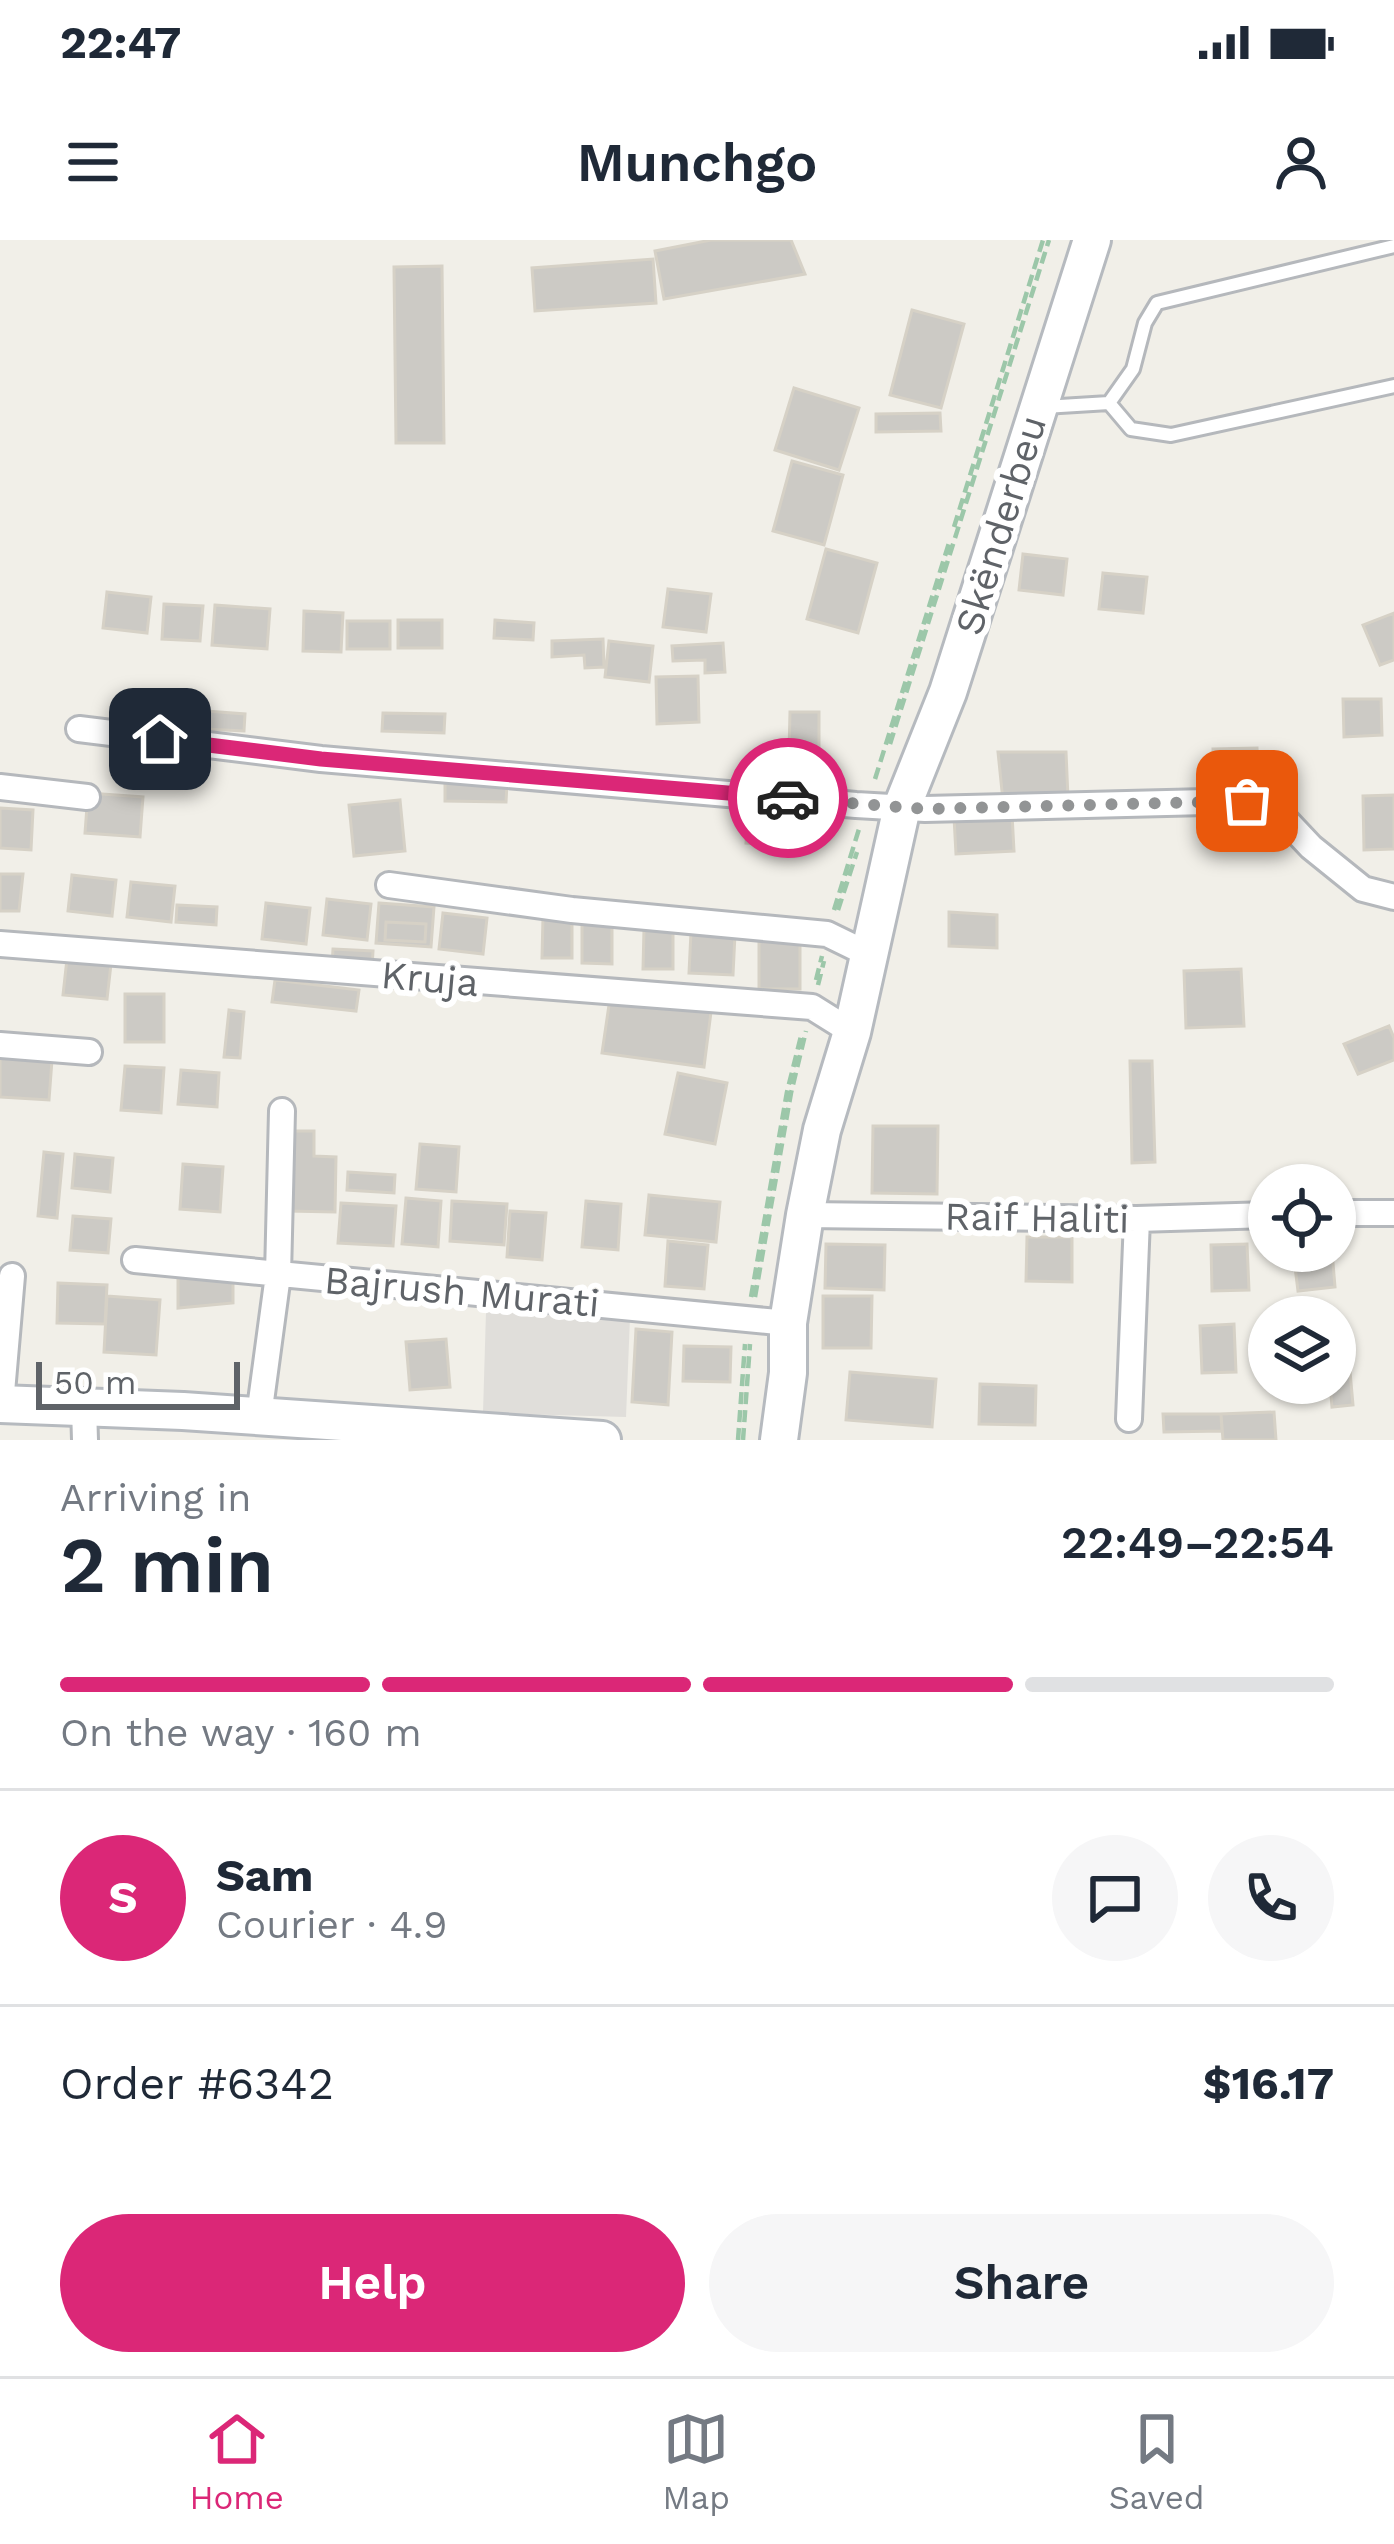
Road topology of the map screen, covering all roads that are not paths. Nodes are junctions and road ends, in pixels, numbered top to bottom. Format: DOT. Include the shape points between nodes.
graph roads {
  1 [pos="1092,240"];
  2 [pos="1394,246"];
  3 [pos="1394,386"];
  4 [pos="1109,404"];
  5 [pos="1035,408"];
  6 [pos="79,729"];
  7 [pos="0,787"];
  8 [pos="87,797"];
  9 [pos="902,807"];
  10 [pos="389,885"];
  11 [pos="1394,897"];
  12 [pos="0,944"];
  13 [pos="868,954"];
  14 [pos="852,1032"];
  15 [pos="0,1045"];
  16 [pos="89,1052"];
  17 [pos="283,1111"];
  18 [pos="1356,1213"];
  19 [pos="1394,1213"];
  20 [pos="806,1215"];
  21 [pos="1248,1216"];
  22 [pos="1138,1219"];
  23 [pos="135,1260"];
  24 [pos="278,1275"];
  25 [pos="12,1276"];
  26 [pos="788,1322"];
  27 [pos="1,1404"];
  28 [pos="259,1416"];
  29 [pos="1129,1419"];
  30 [pos="85,1423"];
  31 [pos="184,1425"];
  32 [pos="602,1440"];
  33 [pos="779,1440"];
  1 -- 5 [label="main road, Skënderbeu"];
  2 -- 4 [label="lane" via="1157,303 1133,369"];
  3 -- 4 [label="lane" via="1171,435 1132,429"];
  4 -- 5 [label="lane"];
  5 -- 9 [label="main road, Skënderbeu" via="948,692"];
  6 -- 9 [label="street" via="321,759"];
  7 -- 8 [label="street"];
  9 -- 11 [label="street" via="1247,801 1279,813 1364,890"];
  9 -- 13 [label="main road, Skënderbeu"];
  10 -- 13 [label="street" via="827,934"];
  12 -- 14 [label="street, Kruja" via="812,1006"];
  13 -- 14 [label="main road, Skënderbeu"];
  14 -- 20 [label="main road, Skënderbeu"];
  15 -- 16 [label="street"];
  17 -- 24 [label="street"];
  18 -- 19 [label="street"];
  20 -- 22 [label="street, Raif Haliti"];
  20 -- 26 [label="main road, Skënderbeu"];
  21 -- 22 [label="street, Raif Haliti"];
  22 -- 29 [label="street"];
  23 -- 24 [label="street, Bajrush Murati"];
  24 -- 26 [label="street, Bajrush Murati"];
  24 -- 28 [label="street"];
  25 -- 27 [label="street"];
  26 -- 33 [label="main road, Skënderbeu"];
  27 -- 30 [label="main road"];
  28 -- 31 [label="main road"];
  28 -- 32 [label="main road"];
  30 -- 31 [label="main road"];
}
